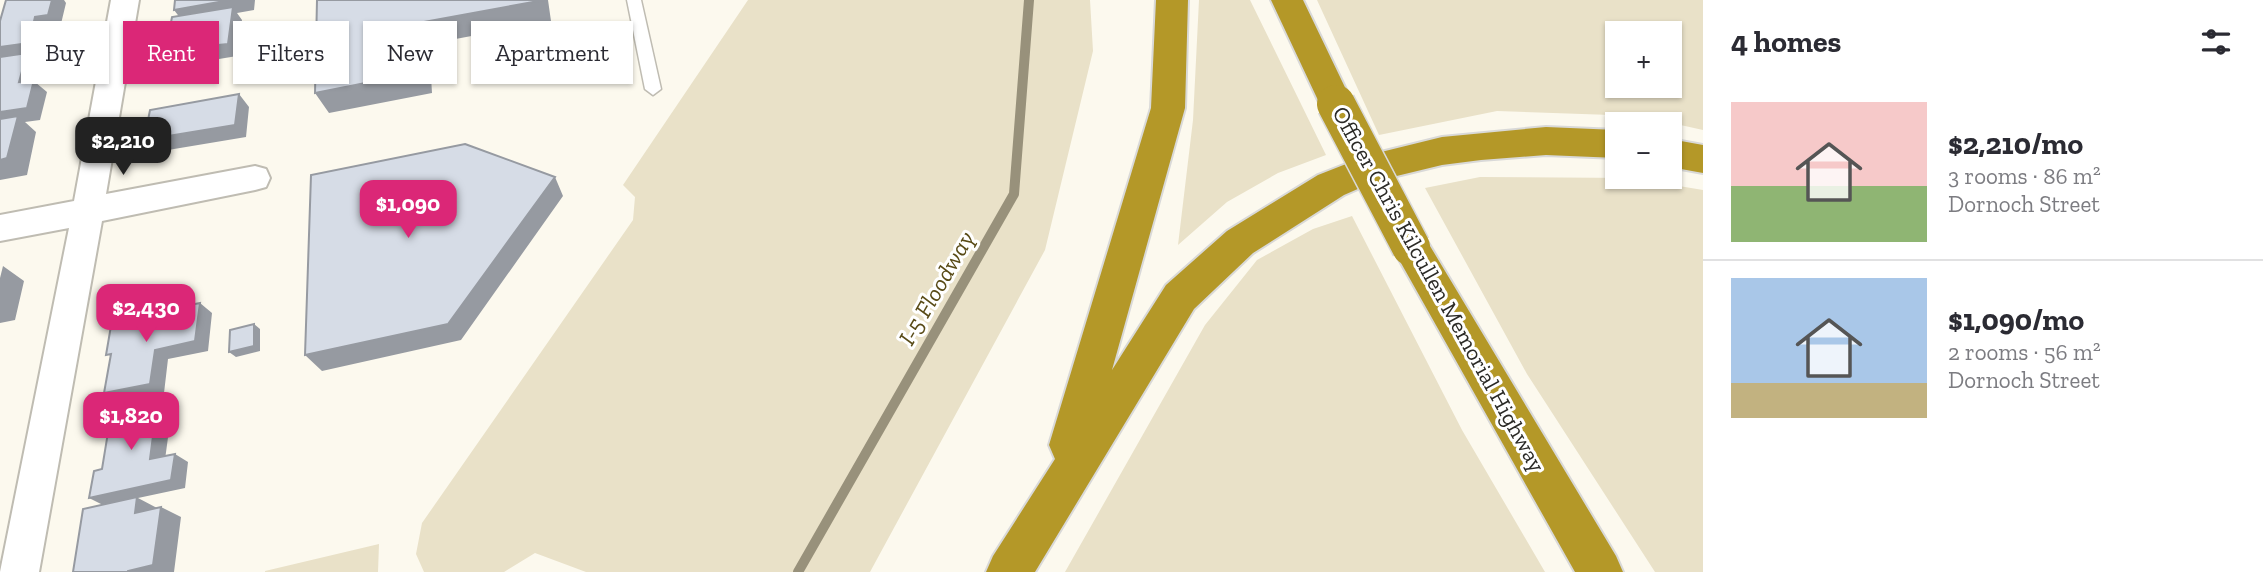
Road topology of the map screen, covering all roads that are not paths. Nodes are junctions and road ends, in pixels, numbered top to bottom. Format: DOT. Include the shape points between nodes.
graph roads {
  1 [pos="125,0"];
  2 [pos="634,0"];
  3 [pos="1172,0"];
  4 [pos="1287,0"];
  5 [pos="653,89"];
  6 [pos="1605,144"];
  7 [pos="1682,155"];
  8 [pos="1703,159"];
  9 [pos="255,178"];
  10 [pos="88,211"];
  11 [pos="0,228"];
  12 [pos="1057,491"];
  13 [pos="19,572"];
  14 [pos="1009,572"];
  15 [pos="1600,572"];
  1 -- 10 [label="street"];
  2 -- 5 [label="lane"];
  3 -- 12 [label="highway" via="1168,108"];
  4 -- 15 [label="highway, Officer Chris Kilcullen Memorial Highway, bridge" via="1411,247"];
  6 -- 12 [label="highway" via="1546,141 1441,151 1369,169 1320,192 1240,242 1180,297"];
  7 -- 8 [label="highway"];
  9 -- 10 [label="street"];
  10 -- 11 [label="street"];
  10 -- 13 [label="street"];
  12 -- 14 [label="highway"];
}
